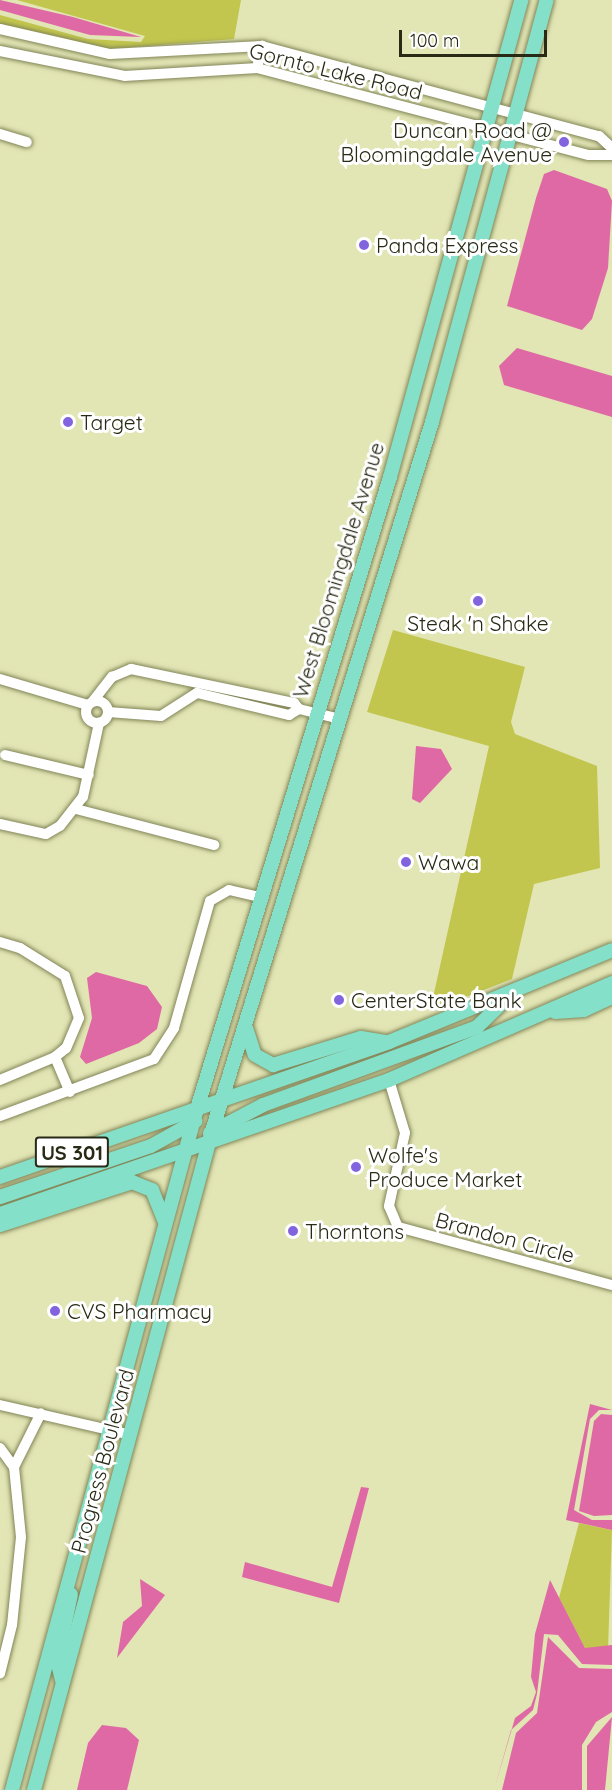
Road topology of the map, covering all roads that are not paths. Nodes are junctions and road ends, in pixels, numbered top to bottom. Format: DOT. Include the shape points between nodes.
graph roads {
  1 [pos="521,0"];
  2 [pos="547,0"];
  3 [pos="0,29"];
  4 [pos="262,46"];
  5 [pos="0,51"];
  6 [pos="257,68"];
  7 [pos="491,106"];
  8 [pos="517,114"];
  9 [pos="485,129"];
  10 [pos="0,134"];
  11 [pos="511,136"];
  12 [pos="27,142"];
  13 [pos="612,148"];
  14 [pos="612,155"];
  15 [pos="408,412"];
  16 [pos="432,422"];
  17 [pos="0,679"];
  18 [pos="91,703"];
  19 [pos="299,709"];
  20 [pos="108,712"];
  21 [pos="316,713"];
  22 [pos="340,719"];
  23 [pos="99,723"];
  24 [pos="5,755"];
  25 [pos="89,775"];
  26 [pos="76,809"];
  27 [pos="0,824"];
  28 [pos="214,845"];
  29 [pos="260,897"];
  30 [pos="0,942"];
  31 [pos="612,950"];
  32 [pos="612,976"];
  33 [pos="612,983"];
  34 [pos="597,990"];
  35 [pos="512,994"];
  36 [pos="612,996"];
  37 [pos="547,1013"];
  38 [pos="246,1023"];
  39 [pos="389,1042"];
  40 [pos="55,1057"];
  41 [pos="0,1080"];
  42 [pos="389,1080"];
  43 [pos="70,1092"];
  44 [pos="217,1104"];
  45 [pos="0,1116"];
  46 [pos="195,1118"];
  47 [pos="210,1137"];
  48 [pos="186,1150"];
  49 [pos="0,1177"];
  50 [pos="0,1197"];
  51 [pos="0,1214"];
  52 [pos="166,1224"];
  53 [pos="0,1225"];
  54 [pos="612,1285"];
  55 [pos="0,1405"];
  56 [pos="41,1413"];
  57 [pos="108,1430"];
  58 [pos="131,1435"];
  59 [pos="0,1448"];
  60 [pos="14,1467"];
  61 [pos="98,1469"];
  62 [pos="0,1674"];
  63 [pos="63,1682"];
  64 [pos="12,1790"];
  65 [pos="34,1790"];
  1 -- 7 [label="main road, West Bloomingdale Avenue"];
  2 -- 8 [label="main road"];
  3 -- 4 [label="street, Gornto Lake Road" via="122,55"];
  4 -- 6 [label="street"];
  4 -- 7 [label="street, Gornto Lake Road"];
  5 -- 6 [label="street, Gornto Lake Road" via="125,76"];
  6 -- 9 [label="street, Gornto Lake Road"];
  7 -- 8 [label="street, Gornto Lake Road"];
  7 -- 9 [label="main road, West Bloomingdale Avenue"];
  8 -- 11 [label="main road"];
  8 -- 13 [label="street, Gornto Lake Road" via="599,136"];
  9 -- 11 [label="street, Gornto Lake Road"];
  9 -- 15 [label="main road, West Bloomingdale Avenue"];
  10 -- 12 [label="street"];
  11 -- 14 [label="street, Gornto Lake Road" via="588,155"];
  11 -- 16 [label="main road"];
  15 -- 16 [label="main road"];
  15 -- 21 [label="main road, West Bloomingdale Avenue"];
  16 -- 22 [label="main road"];
  17 -- 18 [label="street"];
  18 -- 19 [label="street" via="111,677 130,669 294,702"];
  18 -- 20 [label="street" via="104,703"];
  18 -- 23 [label="street" via="86,716"];
  19 -- 20 [label="street" via="289,715 205,693 161,716"];
  19 -- 21 [label="street"];
  20 -- 23 [label="street"];
  21 -- 22 [label="street"];
  21 -- 29 [label="main road, West Bloomingdale Avenue"];
  22 -- 38 [label="main road"];
  23 -- 25 [label="street"];
  24 -- 25 [label="street"];
  25 -- 26 [label="street"];
  26 -- 27 [label="street" via="46,834"];
  26 -- 28 [label="street"];
  29 -- 43 [label="street" via="229,890 210,901 174,1028 154,1059"];
  29 -- 46 [label="main road, West Bloomingdale Avenue"];
  30 -- 40 [label="street" via="20,948 65,976 76,996 79,1017 72,1038"];
  31 -- 35 [label="main road"];
  32 -- 34 [label="main road"];
  33 -- 34 [label="main road, US 301"];
  34 -- 37 [label="main road, US 301"];
  35 -- 39 [label="main road"];
  35 -- 47 [label="main road" via="477,1027 263,1106"];
  36 -- 37 [label="main road" via="584,1010"];
  37 -- 42 [label="main road, US 301"];
  38 -- 39 [label="main road" via="251,1050 269,1065 361,1038"];
  38 -- 44 [label="main road"];
  39 -- 44 [label="main road"];
  40 -- 41 [label="street"];
  40 -- 43 [label="street"];
  42 -- 47 [label="main road, US 301"];
  42 -- 54 [label="street, Brandon Circle" via="405,1132 390,1199 398,1227"];
  43 -- 45 [label="street"];
  44 -- 46 [label="main road"];
  44 -- 47 [label="main road"];
  46 -- 48 [label="main road, West Bloomingdale Avenue"];
  46 -- 49 [label="main road, US 301"];
  46 -- 50 [label="main road" via="151,1146"];
  47 -- 48 [label="main road, US 301"];
  47 -- 58 [label="main road, Progress Boulevard"];
  48 -- 51 [label="main road, US 301"];
  48 -- 52 [label="main road, Progress Boulevard"];
  52 -- 53 [label="main road" via="152,1190 132,1182"];
  52 -- 57 [label="main road, Progress Boulevard"];
  55 -- 56 [label="street"];
  56 -- 57 [label="street"];
  56 -- 60 [label="street"];
  57 -- 58 [label="street"];
  57 -- 61 [label="main road, Progress Boulevard"];
  58 -- 63 [label="main road, Progress Boulevard"];
  59 -- 60 [label="street"];
  60 -- 62 [label="street" via="21,1536 12,1625"];
  61 -- 63 [label="main road" via="100,1482 57,1660"];
  61 -- 64 [label="main road, Progress Boulevard"];
  63 -- 65 [label="main road, Progress Boulevard"];
}
